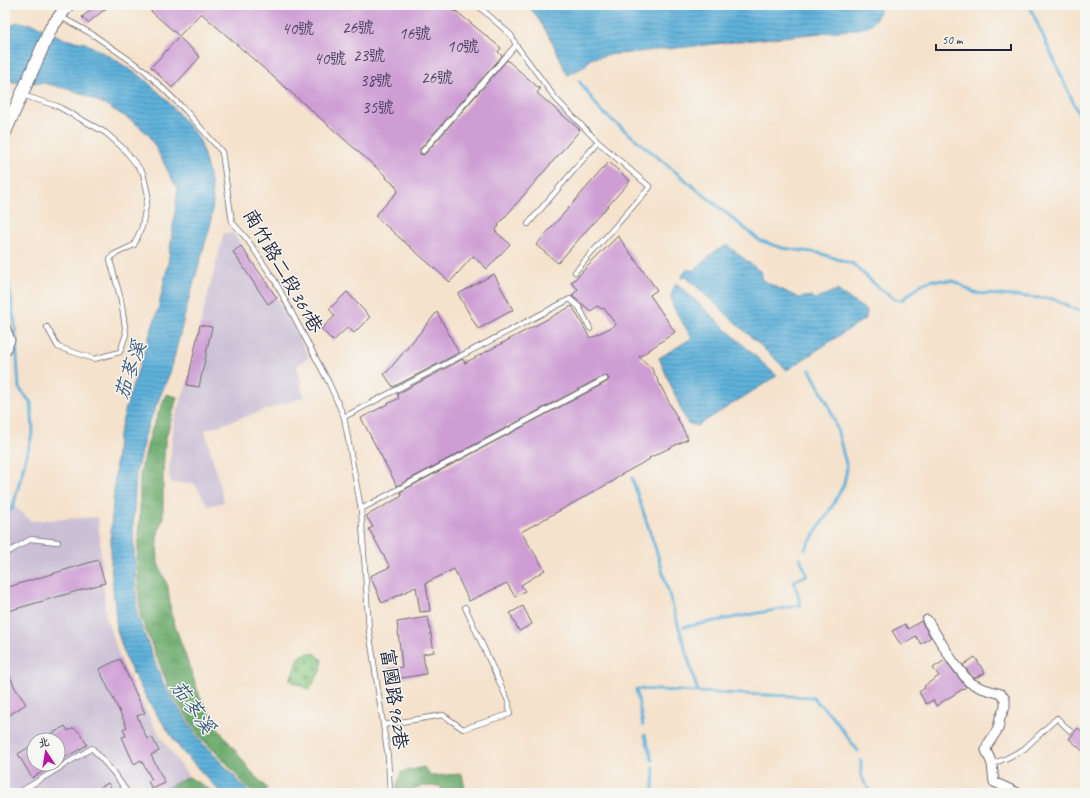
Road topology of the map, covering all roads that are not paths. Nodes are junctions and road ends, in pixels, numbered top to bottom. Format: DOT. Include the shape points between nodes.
graph roads {
  1 [pos="68,5"];
  2 [pos="477,5"];
  3 [pos="59,16"];
  4 [pos="516,45"];
  5 [pos="23,92"];
  6 [pos="5,132"];
  7 [pos="598,142"];
  8 [pos="423,151"];
  9 [pos="528,224"];
  10 [pos="575,272"];
  11 [pos="5,327"];
  12 [pos="47,327"];
  13 [pos="590,328"];
  14 [pos="5,352"];
  15 [pos="605,379"];
  16 [pos="344,417"];
  17 [pos="361,509"];
  18 [pos="58,542"];
  19 [pos="5,554"];
  20 [pos="465,607"];
  21 [pos="368,609"];
  22 [pos="927,620"];
  23 [pos="384,725"];
  24 [pos="1070,731"];
  25 [pos="992,764"];
  26 [pos="18,793"];
  27 [pos="128,793"];
  28 [pos="390,793"];
  29 [pos="1018,793"];
  1 -- 3 [label="street"];
  2 -- 4 [label="lane" via="511,35"];
  3 -- 5 [label="street" via="50,28"];
  3 -- 16 [label="lane, 南竹路二段361巷" via="92,34 144,70 186,111 222,152 232,222 275,281 329,383"];
  4 -- 7 [label="lane" via="556,99"];
  4 -- 8 [label="lane"];
  5 -- 6 [label="street"];
  5 -- 12 [label="lane" via="57,106 106,132 144,173 148,195 142,227 134,245 113,255 110,260 121,300 126,334 120,352 94,359 58,347"];
  7 -- 9 [label="lane"];
  7 -- 10 [label="lane" via="650,187"];
  11 -- 14 [label="street" via="10,340"];
  13 -- 16 [label="lane" via="579,307 570,299"];
  15 -- 17 [label="lane"];
  16 -- 17 [label="lane, 南竹路二段361巷"];
  17 -- 21 [label="lane, 南竹路二段361巷"];
  18 -- 19 [label="lane" via="31,539"];
  20 -- 23 [label="lane" via="509,703 510,714 463,729 443,715"];
  21 -- 23 [label="lane, 富國路962巷"];
  22 -- 25 [label="street" via="969,682 1001,694 1006,699 998,729 986,750"];
  23 -- 28 [label="lane, 富國路962巷"];
  24 -- 25 [label="lane" via="1057,718 1024,749"];
  25 -- 29 [label="street" via="994,782"];
  26 -- 27 [label="lane" via="92,748"];
}
